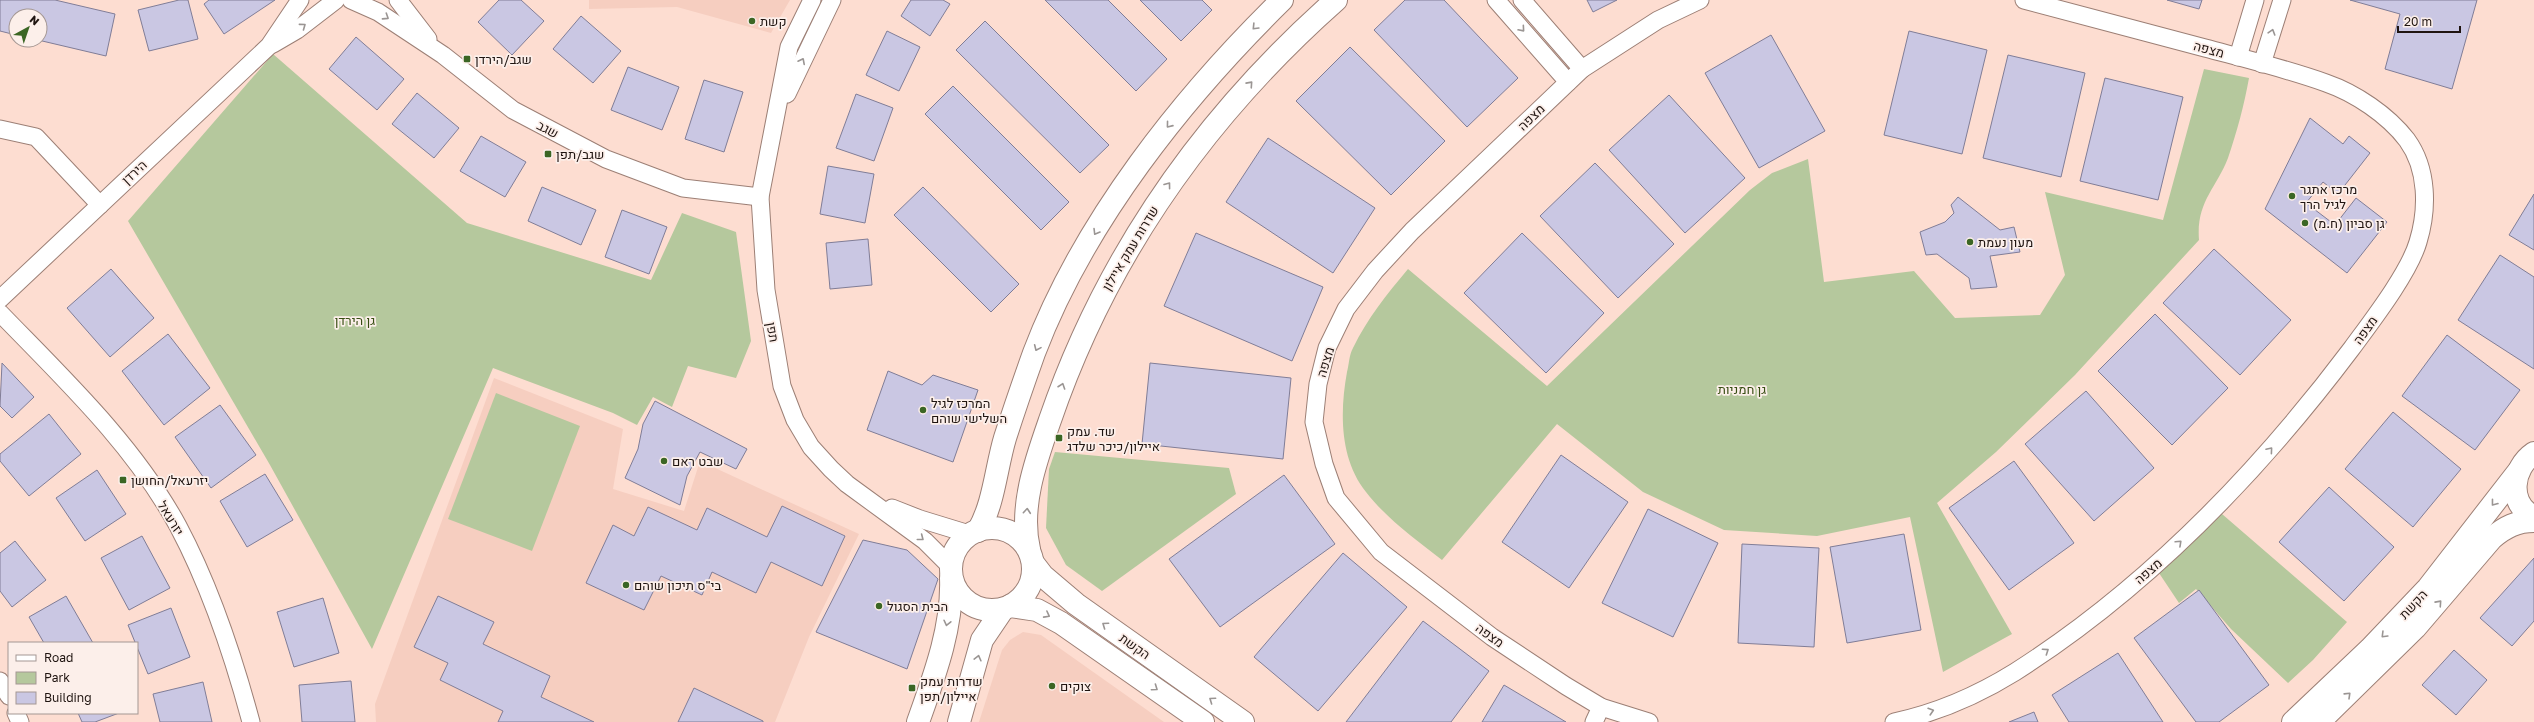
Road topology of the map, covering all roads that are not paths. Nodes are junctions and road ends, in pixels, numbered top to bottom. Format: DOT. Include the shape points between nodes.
graph roads {
  1 [pos="300,0"];
  2 [pos="336,0"];
  3 [pos="351,0"];
  4 [pos="398,0"];
  5 [pos="812,0"];
  6 [pos="832,0"];
  7 [pos="1282,0"];
  8 [pos="1336,0"];
  9 [pos="1496,0"];
  10 [pos="1522,0"];
  11 [pos="1700,0"];
  12 [pos="2024,0"];
  13 [pos="2255,0"];
  14 [pos="2282,0"];
  15 [pos="269,46"];
  16 [pos="443,55"];
  17 [pos="2238,57"];
  18 [pos="2262,64"];
  19 [pos="1582,69"];
  20 [pos="1568,82"];
  21 [pos="0,129"];
  22 [pos="770,135"];
  23 [pos="760,197"];
  24 [pos="100,205"];
  25 [pos="0,299"];
  26 [pos="0,313"];
  27 [pos="2534,453"];
  28 [pos="2518,472"];
  29 [pos="868,497"];
  30 [pos="2534,517"];
  31 [pos="2534,520"];
  32 [pos="974,532"];
  33 [pos="1031,556"];
  34 [pos="950,569"];
  35 [pos="1006,608"];
  36 [pos="0,681"];
  37 [pos="8,694"];
  38 [pos="1597,714"];
  39 [pos="1620,718"];
  40 [pos="251,722"];
  41 [pos="918,722"];
  42 [pos="958,722"];
  43 [pos="1203,722"];
  44 [pos="1244,722"];
  45 [pos="1649,722"];
  46 [pos="1894,722"];
  47 [pos="2293,722"];
  48 [pos="2319,722"];
  1 -- 15 [label="street, הירדן"];
  15 -- 2 [label="street, הירדן, one-way" via="298,30"];
  3 -- 16 [label="street, שגב, one-way" via="378,12"];
  4 -- 16 [label="street, שגב"];
  5 -- 22 [label="street, תפן" via="789,47"];
  22 -- 6 [label="street, תפן, one-way" via="796,73"];
  7 -- 32 [label="main road, one-way" via="1227,56 1167,127 1135,169 1079,260 1035,352 1005,438 986,517"];
  33 -- 8 [label="main road, שדרות עמק איילון, one-way" via="1025,534 1027,504 1040,448 1068,366 1111,277 1165,190 1196,149 1254,81"];
  9 -- 20 [label="street, one-way"];
  10 -- 19 [label="street"];
  11 -- 19 [label="street, מצפה" via="1658,20"];
  12 -- 17 [label="street, מצפה"];
  13 -- 17 [label="street"];
  18 -- 14 [label="street, one-way"];
  15 -- 24 [label="street, הירדן"];
  16 -- 23 [label="street, שגב" via="514,110 606,159 683,188"];
  17 -- 18 [label="street, מצפה"];
  46 -- 18 [label="street, מצפה, one-way" via="1957,703 2013,674 2078,629 2148,572 2201,522 2266,454 2362,335 2400,277 2418,244 2424,209 2423,172 2407,141 2386,118 2327,83"];
  19 -- 20 [label="street, מצפה"];
  20 -- 38 [label="street, מצפה" via="1412,230 1375,271 1346,309 1327,348 1318,384 1314,422 1324,464 1336,498 1381,552"];
  21 -- 24 [label="street" via="36,137"];
  22 -- 23 [label="street, תפן"];
  23 -- 29 [label="street, תפן" via="766,290 782,386 795,420 811,448 848,484"];
  24 -- 25 [label="street, הירדן"];
  26 -- 40 [label="street, יזרעאל" via="80,396 135,461 178,526 233,653"];
  27 -- 28 [label="main road, הקשת" via="2525,459"];
  28 -- 30 [label="main road" via="2515,481 2516,494 2521,505"];
  28 -- 47 [label="main road, הקשת, one-way" via="2428,588 2370,649"];
  29 -- 32 [label="street, תפן" via="920,519"];
  29 -- 34 [label="street, תפן, one-way" via="925,541"];
  48 -- 31 [label="main road, הקשת, one-way" via="2420,623 2492,538 2506,527"];
  32 -- 33 [label="main road" via="986,528 1001,528 1014,534"];
  32 -- 34 [label="main road" via="958,544 952,556"];
  33 -- 35 [label="main road" via="1033,578 1026,593"];
  44 -- 33 [label="main road, הקשת, one-way" via="1076,604 1043,576"];
  34 -- 35 [label="main road" via="955,588 964,600 990,611"];
  34 -- 41 [label="main road, one-way" via="949,614"];
  42 -- 35 [label="main road, one-way" via="982,640"];
  35 -- 43 [label="main road, הקשת, one-way" via="1037,610 1061,623"];
  36 -- 37 [label="street"];
  38 -- 39 [label="street, מצפה"];
  39 -- 45 [label="street, מצפה"];
}
